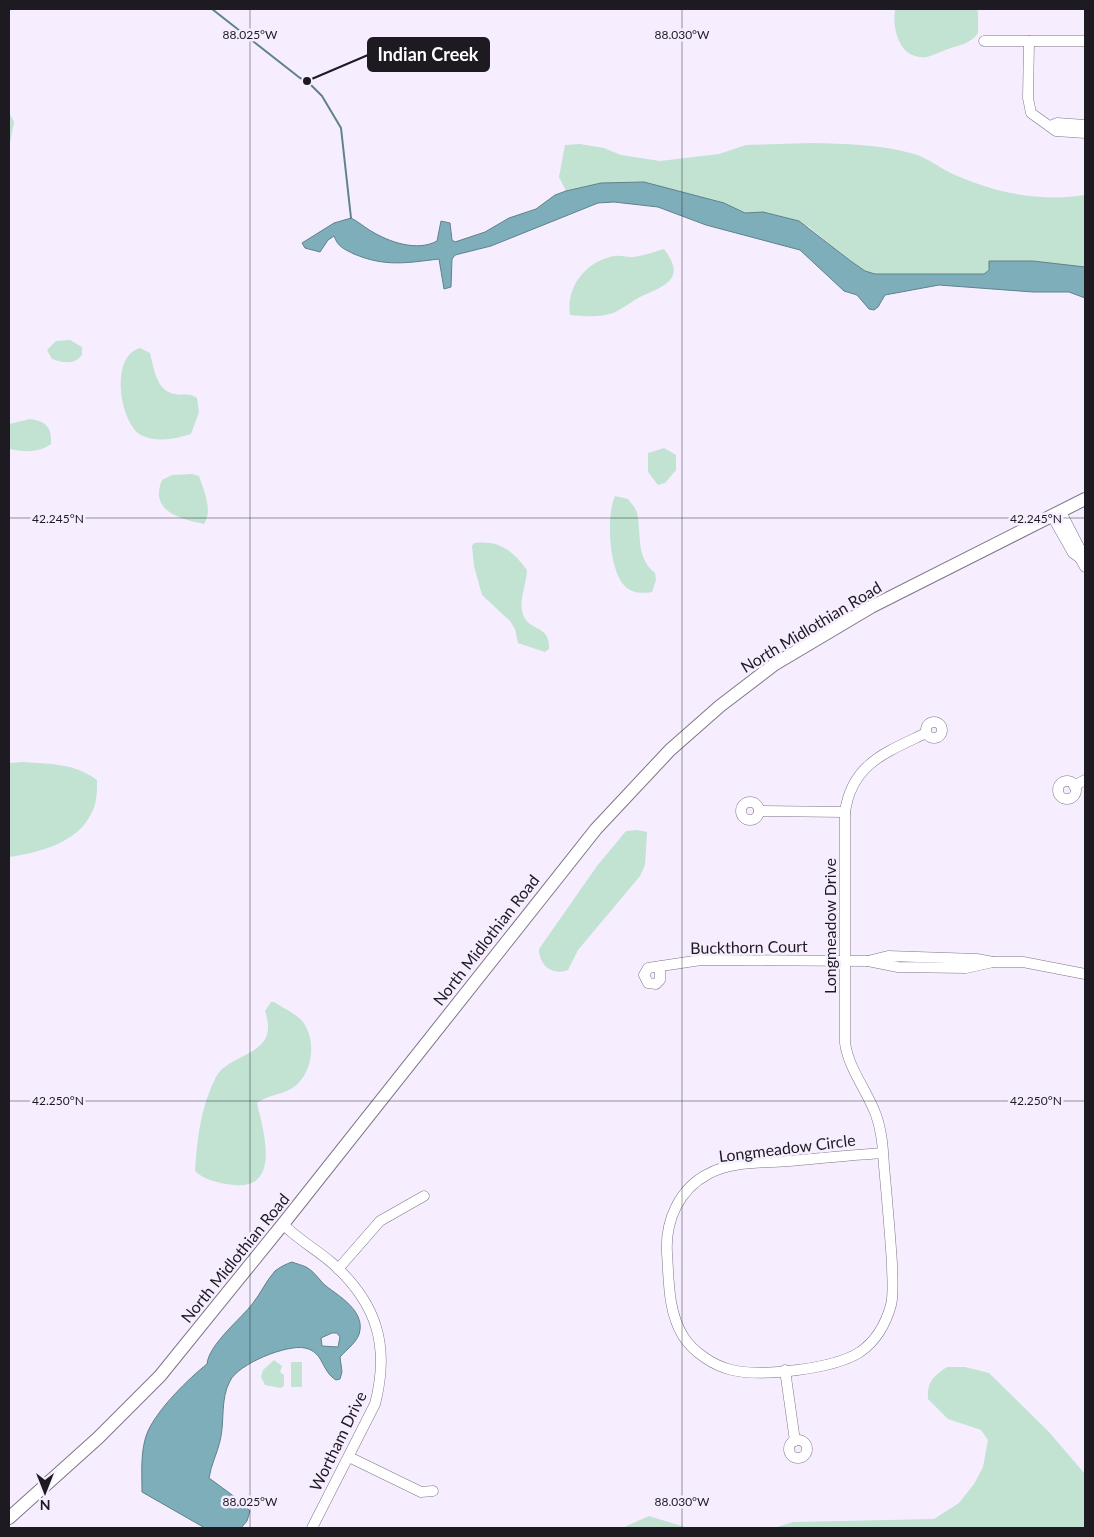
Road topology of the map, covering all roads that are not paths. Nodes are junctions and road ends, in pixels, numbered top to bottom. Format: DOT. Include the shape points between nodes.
graph roads {
  1 [pos="984,41"];
  2 [pos="1028,41"];
  3 [pos="1085,41"];
  4 [pos="1085,125"];
  5 [pos="1050,126"];
  6 [pos="1085,133"];
  7 [pos="1085,499"];
  8 [pos="1057,514"];
  9 [pos="1083,562"];
  10 [pos="926,733"];
  11 [pos="1085,780"];
  12 [pos="1074,786"];
  13 [pos="759,811"];
  14 [pos="845,812"];
  15 [pos="844,961"];
  16 [pos="660,966"];
  17 [pos="1085,974"];
  18 [pos="883,1152"];
  19 [pos="424,1196"];
  20 [pos="283,1224"];
  21 [pos="338,1269"];
  22 [pos="786,1370"];
  23 [pos="795,1441"];
  24 [pos="349,1457"];
  25 [pos="433,1491"];
  26 [pos="9,1518"];
  27 [pos="312,1528"];
  1 -- 2 [label="street"];
  2 -- 3 [label="street"];
  2 -- 5 [label="street" via="1029,107 1033,115"];
  4 -- 5 [label="street" via="1057,123"];
  5 -- 6 [label="street" via="1060,132"];
  7 -- 8 [label="main road, North Midlothian Road"];
  8 -- 9 [label="street" via="1080,549"];
  8 -- 20 [label="main road, North Midlothian Road" via="870,607 775,664 670,750 620,801 571,859"];
  10 -- 14 [label="street, Longmeadow Drive" via="896,747 861,770 850,789"];
  11 -- 12 [label="street"];
  13 -- 14 [label="street"];
  14 -- 15 [label="street, Longmeadow Drive"];
  15 -- 16 [label="street, Buckthorn Court" via="701,960"];
  15 -- 17 [label="street, Buckthorn Court" via="868,961 887,966 966,968 993,962 1023,962"];
  15 -- 18 [label="street, Longmeadow Drive" via="846,1053 876,1114"];
  18 -- 22 [label="street, Longmeadow Circle" via="893,1287 888,1314 875,1338 848,1359 823,1366"];
  18 -- 22 [label="street, Longmeadow Circle" via="723,1168 694,1182 673,1212 666,1242 669,1294 674,1319 684,1338 704,1357 731,1370"];
  19 -- 21 [label="street" via="380,1221"];
  20 -- 21 [label="street, Wortham Drive"];
  20 -- 26 [label="main road, North Midlothian Road" via="160,1376 98,1438"];
  21 -- 24 [label="street, Wortham Drive" via="369,1307 378,1330 382,1362 375,1404"];
  22 -- 23 [label="street"];
  24 -- 25 [label="street" via="421,1492"];
  24 -- 27 [label="street, Wortham Drive"];
}
